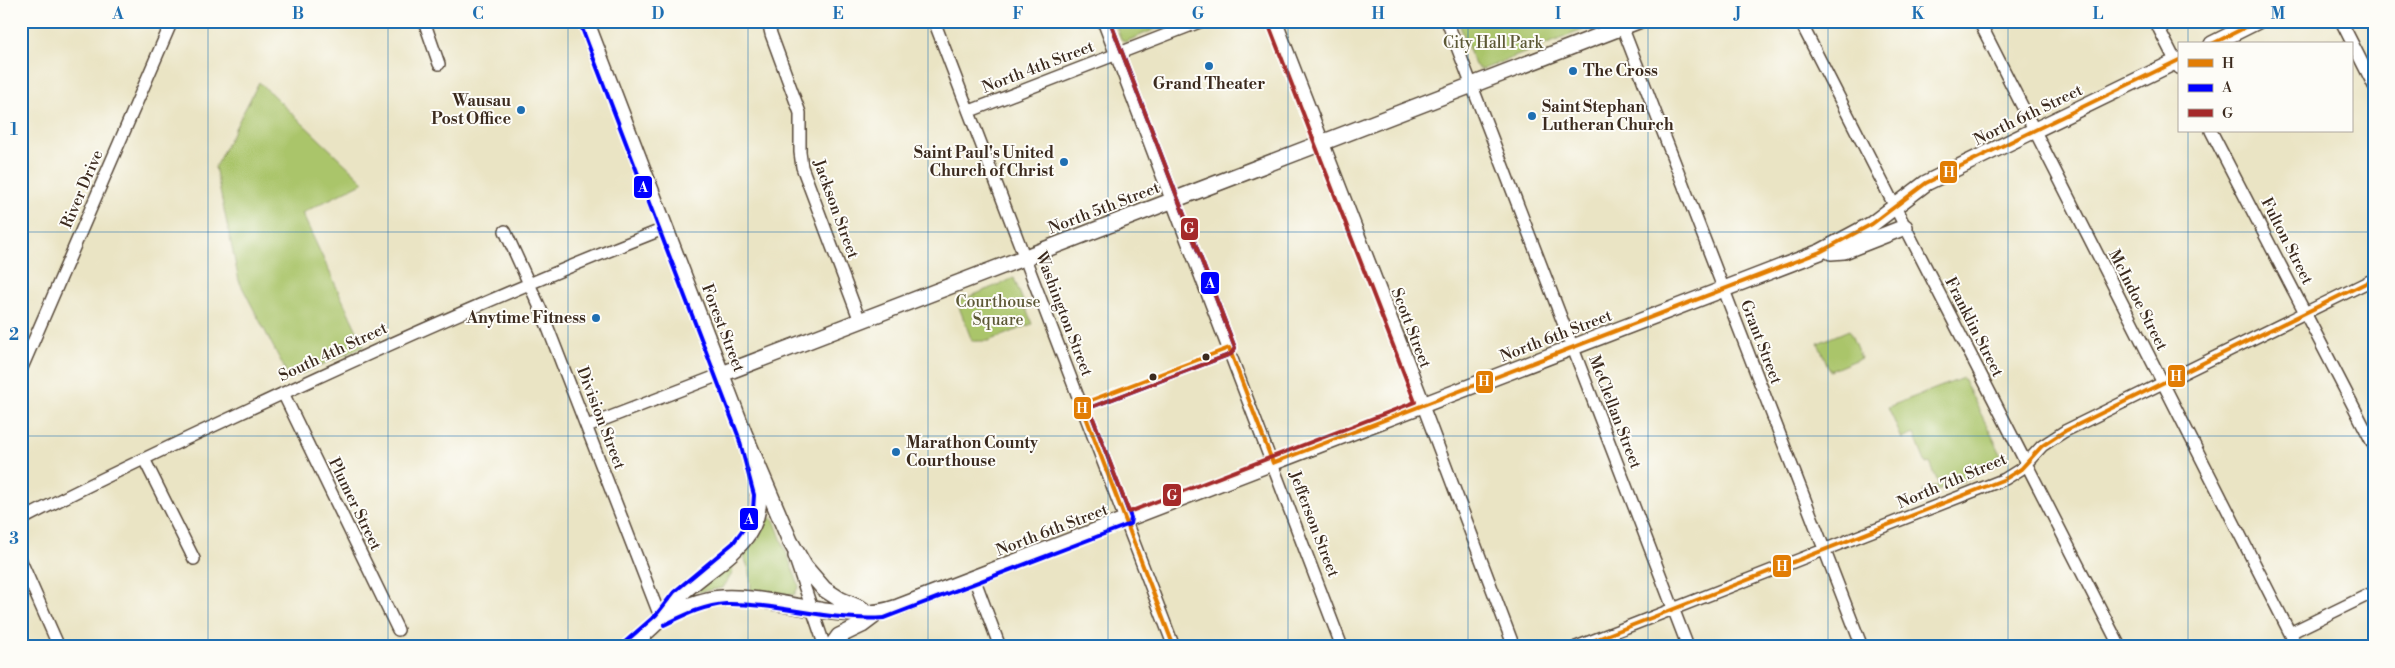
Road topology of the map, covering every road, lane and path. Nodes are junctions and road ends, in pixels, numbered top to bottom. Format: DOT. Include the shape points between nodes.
graph roads {
  1 [pos="172,21"];
  2 [pos="424,21"];
  3 [pos="586,21"];
  4 [pos="768,21"];
  5 [pos="934,21"];
  6 [pos="1103,21"];
  7 [pos="1202,21"];
  8 [pos="1274,21"];
  9 [pos="1447,21"];
  10 [pos="1638,21"];
  11 [pos="1800,21"];
  12 [pos="1979,21"];
  13 [pos="2155,21"];
  14 [pos="2258,21"];
  15 [pos="2341,21"];
  16 [pos="1621,24"];
  17 [pos="2216,42"];
  18 [pos="2352,42"];
  19 [pos="2352,43"];
  20 [pos="1116,55"];
  21 [pos="439,64"];
  22 [pos="2178,64"];
  23 [pos="1472,85"];
  24 [pos="2374,86"];
  25 [pos="970,111"];
  26 [pos="2034,131"];
  27 [pos="2212,132"];
  28 [pos="1321,143"];
  29 [pos="1172,201"];
  30 [pos="1894,206"];
  31 [pos="1905,227"];
  32 [pos="666,228"];
  33 [pos="505,231"];
  34 [pos="1820,252"];
  35 [pos="1025,258"];
  36 [pos="2374,279"];
  37 [pos="529,283"];
  38 [pos="1723,290"];
  39 [pos="2305,312"];
  40 [pos="860,321"];
  41 [pos="1572,348"];
  42 [pos="21,370"];
  43 [pos="722,374"];
  44 [pos="2162,382"];
  45 [pos="283,393"];
  46 [pos="1423,406"];
  47 [pos="587,426"];
  48 [pos="744,432"];
  49 [pos="2374,446"];
  50 [pos="144,459"];
  51 [pos="1273,463"];
  52 [pos="2026,464"];
  53 [pos="21,520"];
  54 [pos="1125,520"];
  55 [pos="790,542"];
  56 [pos="1824,551"];
  57 [pos="194,559"];
  58 [pos="21,561"];
  59 [pos="974,578"];
  60 [pos="2374,592"];
  61 [pos="810,608"];
  62 [pos="1673,609"];
  63 [pos="878,613"];
  64 [pos="661,619"];
  65 [pos="398,630"];
  66 [pos="2290,633"];
  67 [pos="59,647"];
  68 [pos="628,647"];
  69 [pos="825,647"];
  70 [pos="831,647"];
  71 [pos="1000,647"];
  72 [pos="1174,647"];
  73 [pos="1342,647"];
  74 [pos="1514,647"];
  75 [pos="1576,647"];
  76 [pos="1688,647"];
  77 [pos="1862,647"];
  78 [pos="2120,647"];
  79 [pos="2296,647"];
  1 -- 42 [label="street, River Drive"];
  2 -- 21 [label="street"];
  3 -- 32 [label="main road, Forest Street"];
  4 -- 40 [label="street, Jackson Street" via="800,113 802,167"];
  5 -- 25 [label="street, Washington Street"];
  6 -- 20 [label="street, Jefferson Street"];
  7 -- 20 [label="street, North 4th Street"];
  8 -- 28 [label="main road, Scott Street"];
  9 -- 23 [label="street, McClellan Street"];
  10 -- 16 [label="main road, North 5th Street"];
  11 -- 30 [label="street, Franklin Street"];
  12 -- 26 [label="street, McIndoe Street"];
  13 -- 22 [label="street"];
  14 -- 17 [label="main road"];
  15 -- 18 [label="street"];
  16 -- 23 [label="main road, North 5th Street"];
  16 -- 38 [label="street, Grant Street"];
  19 -- 24 [label="street"];
  20 -- 25 [label="street, North 4th Street"];
  20 -- 29 [label="street, Jefferson Street"];
  22 -- 26 [label="main road, North 6th Street"];
  23 -- 28 [label="main road, North 5th Street"];
  23 -- 41 [label="street, McClellan Street"];
  25 -- 35 [label="street, Washington Street"];
  26 -- 30 [label="main road, North 6th Street" via="1926,184"];
  26 -- 44 [label="street, McIndoe Street"];
  27 -- 39 [label="street, Fulton Street"];
  28 -- 29 [label="main road, North 5th Street"];
  28 -- 46 [label="main road, Scott Street"];
  29 -- 35 [label="main road, North 5th Street"];
  29 -- 51 [label="street, Jefferson Street"];
  30 -- 31 [label="street, Franklin Street"];
  30 -- 34 [label="main road, North 6th Street" via="1872,224"];
  31 -- 34 [label="main road" via="1844,251"];
  31 -- 52 [label="street, Franklin Street"];
  32 -- 37 [label="street, South 4th Street"];
  32 -- 43 [label="main road, Forest Street"];
  33 -- 37 [label="street, Division Street"];
  34 -- 38 [label="main road, North 6th Street"];
  35 -- 40 [label="main road, North 5th Street"];
  35 -- 54 [label="street, Washington Street"];
  36 -- 39 [label="street, North 7th Street"];
  37 -- 45 [label="street, South 4th Street"];
  37 -- 47 [label="street, Division Street"];
  38 -- 41 [label="main road, North 6th Street"];
  38 -- 56 [label="street, Grant Street"];
  39 -- 44 [label="street, North 7th Street"];
  39 -- 49 [label="street, Fulton Street"];
  40 -- 43 [label="main road, North 5th Street"];
  41 -- 46 [label="main road, North 6th Street"];
  41 -- 62 [label="street, McClellan Street"];
  43 -- 47 [label="street"];
  43 -- 48 [label="main road, Forest Street"];
  44 -- 52 [label="street, North 7th Street" via="2065,431 2042,446"];
  44 -- 66 [label="street, McIndoe Street"];
  45 -- 50 [label="street, South 4th Street"];
  45 -- 65 [label="street, Plumer Street"];
  46 -- 51 [label="main road, North 6th Street"];
  46 -- 74 [label="street, Scott Street"];
  47 -- 64 [label="street, Division Street"];
  48 -- 55 [label="main road, Forest Street"];
  48 -- 64 [label="main road" via="760,494 756,519 741,543 678,597"];
  50 -- 53 [label="street, South 4th Street"];
  50 -- 57 [label="street"];
  51 -- 54 [label="main road, North 6th Street"];
  51 -- 73 [label="street, Jefferson Street"];
  52 -- 56 [label="street, North 7th Street" via="2001,481"];
  52 -- 78 [label="street, Franklin Street"];
  54 -- 59 [label="main road, North 6th Street"];
  54 -- 72 [label="street, Washington Street"];
  55 -- 61 [label="street, Forest Street"];
  55 -- 63 [label="main road" via="824,589 845,602"];
  56 -- 62 [label="street, North 7th Street"];
  56 -- 77 [label="street, Grant Street"];
  58 -- 67 [label="street"];
  59 -- 63 [label="main road, North 6th Street"];
  59 -- 71 [label="street"];
  60 -- 66 [label="street"];
  61 -- 63 [label="main road, North 6th Street"];
  61 -- 64 [label="main road, North 6th Street" via="724,598 697,603"];
  61 -- 69 [label="street, Forest Street"];
  62 -- 75 [label="street, North 7th Street"];
  62 -- 76 [label="street, McClellan Street"];
  63 -- 70 [label="main road" via="839,636"];
  64 -- 68 [label="main road"];
  66 -- 79 [label="street, McIndoe Street"];
}
